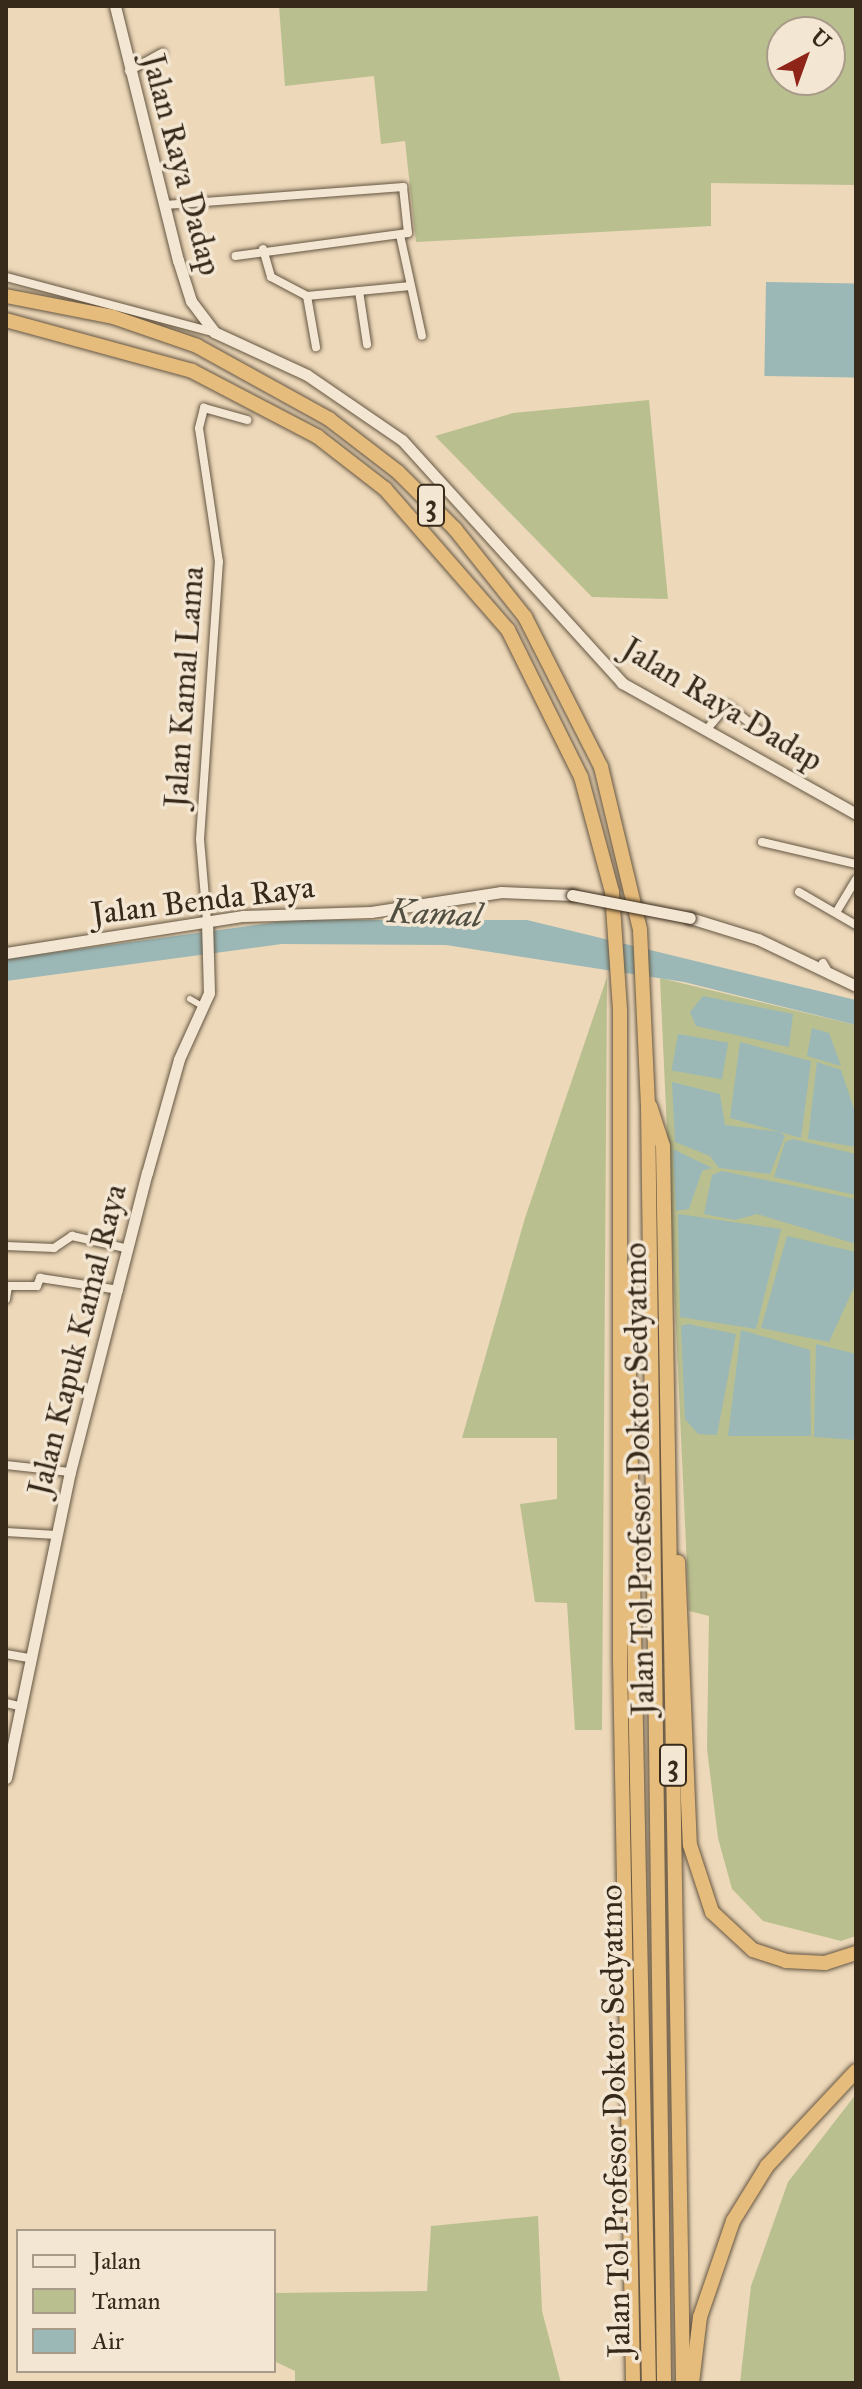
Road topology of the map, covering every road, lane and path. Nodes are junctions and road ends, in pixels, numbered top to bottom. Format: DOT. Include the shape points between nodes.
graph roads {
  1 [pos="115,6"];
  2 [pos="162,53"];
  3 [pos="128,71"];
  4 [pos="165,205"];
  5 [pos="400,235"];
  6 [pos="263,249"];
  7 [pos="236,256"];
  8 [pos="6,277"];
  9 [pos="411,286"];
  10 [pos="359,291"];
  11 [pos="6,296"];
  12 [pos="307,296"];
  13 [pos="6,320"];
  14 [pos="214,332"];
  15 [pos="422,336"];
  16 [pos="367,344"];
  17 [pos="316,347"];
  18 [pos="247,420"];
  19 [pos="708,728"];
  20 [pos="759,730"];
  21 [pos="856,814"];
  22 [pos="762,842"];
  23 [pos="856,864"];
  24 [pos="856,879"];
  25 [pos="799,892"];
  26 [pos="837,911"];
  27 [pos="856,925"];
  28 [pos="208,926"];
  29 [pos="6,953"];
  30 [pos="823,963"];
  31 [pos="830,975"];
  32 [pos="856,986"];
  33 [pos="190,999"];
  34 [pos="205,1008"];
  35 [pos="648,1104"];
  36 [pos="621,1187"];
  37 [pos="6,1246"];
  38 [pos="129,1249"];
  39 [pos="120,1290"];
  40 [pos="6,1299"];
  41 [pos="6,1465"];
  42 [pos="70,1472"];
  43 [pos="668,1474"];
  44 [pos="6,1532"];
  45 [pos="56,1535"];
  46 [pos="6,1654"];
  47 [pos="33,1659"];
  48 [pos="6,1703"];
  49 [pos="23,1707"];
  50 [pos="6,1776"];
  51 [pos="856,1953"];
  52 [pos="856,2071"];
  53 [pos="633,2383"];
  54 [pos="649,2383"];
  55 [pos="664,2383"];
  56 [pos="683,2383"];
  57 [pos="692,2383"];
  1 -- 3 [label="main road, Jalan Raya Dadap"];
  2 -- 3 [label="street"];
  3 -- 4 [label="main road, Jalan Raya Dadap"];
  4 -- 5 [label="street" via="400,183 410,231"];
  4 -- 14 [label="main road, Jalan Raya Dadap" via="191,301"];
  5 -- 6 [label="street"];
  5 -- 9 [label="street"];
  6 -- 7 [label="street"];
  6 -- 12 [label="street" via="271,277"];
  8 -- 14 [label="street"];
  9 -- 10 [label="street"];
  9 -- 15 [label="street"];
  10 -- 12 [label="street"];
  10 -- 16 [label="street"];
  11 -- 35 [label="highway, Jalan Tol Profesor Doktor Sedyatmo / 3" via="113,317 253,373 329,419 455,529 525,617 567,691 605,781 640,930"];
  12 -- 17 [label="street"];
  13 -- 36 [label="highway, Jalan Tol Profesor Doktor Sedyatmo / 3" via="112,344 206,377 318,437 385,489 508,630 581,777 618,930"];
  14 -- 19 [label="main road, Jalan Raya Dadap" via="307,375 402,440 602,666"];
  18 -- 28 [label="street, Jalan Kamal Lama" via="204,408 199,428 219,562 200,839"];
  19 -- 20 [label="street" via="727,705"];
  19 -- 21 [label="main road, Jalan Raya Dadap"];
  22 -- 23 [label="street"];
  24 -- 26 [label="street"];
  25 -- 26 [label="street"];
  26 -- 27 [label="street"];
  28 -- 29 [label="main road, Jalan Benda Raya"];
  28 -- 31 [label="main road, Jalan Benda Raya, bridge" via="371,912 501,892 572,895 690,918 758,939"];
  28 -- 34 [label="main road, Jalan Kapuk Kamal Raya"];
  30 -- 31 [label="street"];
  31 -- 32 [label="main road"];
  33 -- 34 [label="street"];
  34 -- 38 [label="main road, Jalan Kapuk Kamal Raya" via="179,1059"];
  35 -- 43 [label="highway, Jalan Tol Profesor Doktor Sedyatmo / 3" via="663,1146"];
  35 -- 55 [label="highway, Jalan Tol Profesor Doktor Sedyatmo / 3"];
  36 -- 53 [label="highway, Jalan Tol Profesor Doktor Sedyatmo / 3" via="617,1354"];
  36 -- 54 [label="highway, Jalan Tol Profesor Doktor Sedyatmo / 3" via="630,1347"];
  37 -- 38 [label="street" via="54,1248 72,1236"];
  38 -- 39 [label="main road, Jalan Kapuk Kamal Raya"];
  39 -- 40 [label="street" via="40,1278 37,1286 8,1286"];
  39 -- 42 [label="main road, Jalan Kapuk Kamal Raya"];
  41 -- 42 [label="street"];
  42 -- 45 [label="main road, Jalan Kapuk Kamal Raya"];
  43 -- 51 [label="highway" via="686,1636 690,1845 699,1883 712,1912 753,1950 825,1963"];
  43 -- 56 [label="highway, Jalan Tol Profesor Doktor Sedyatmo / 3"];
  44 -- 45 [label="street"];
  45 -- 47 [label="main road, Jalan Kapuk Kamal Raya"];
  46 -- 47 [label="street"];
  47 -- 49 [label="main road, Jalan Kapuk Kamal Raya"];
  48 -- 49 [label="street"];
  49 -- 50 [label="main road, Jalan Kapuk Kamal Raya"];
  52 -- 57 [label="highway" via="767,2166 733,2221 704,2302"];
}
